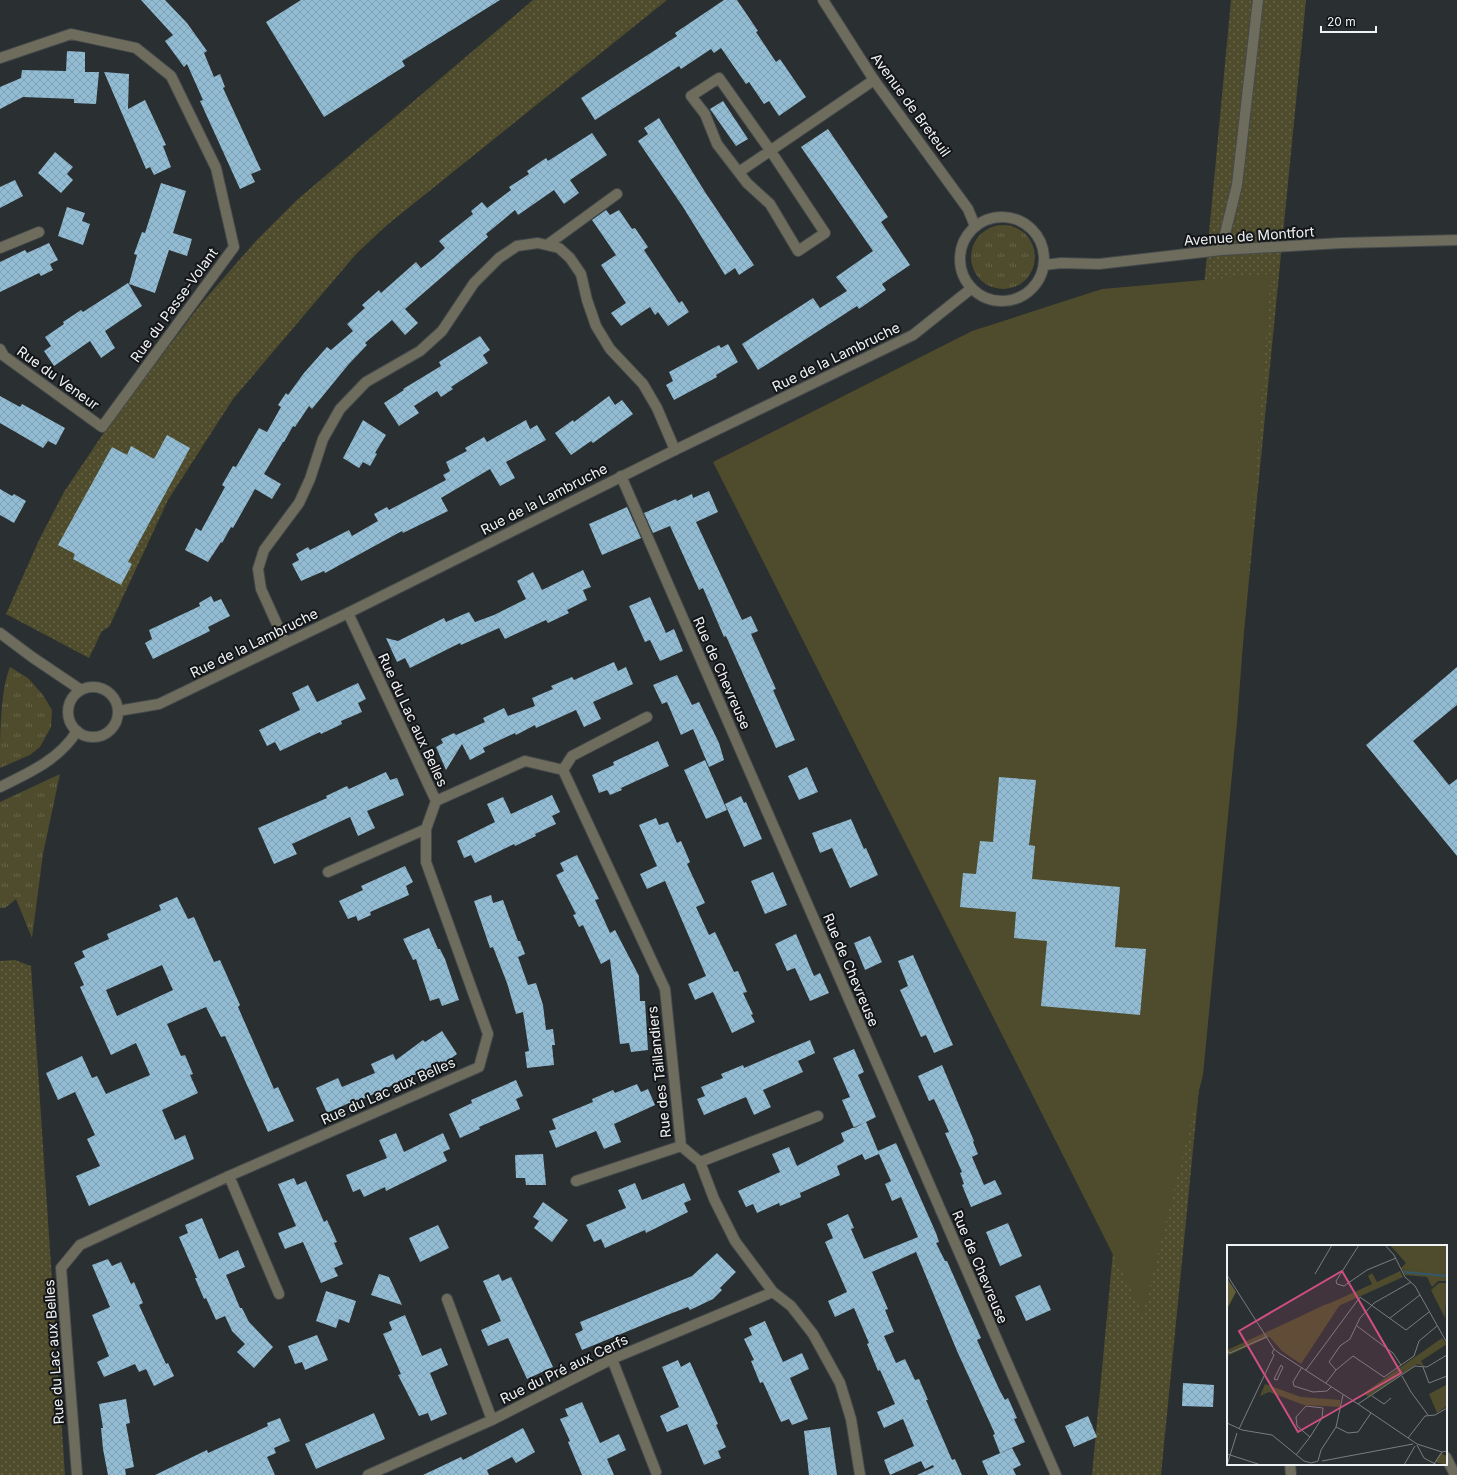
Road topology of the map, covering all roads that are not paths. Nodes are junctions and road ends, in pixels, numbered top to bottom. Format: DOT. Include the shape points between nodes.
graph roads {
  1 [pos="823,0"];
  2 [pos="1258,0"];
  3 [pos="0,58"];
  4 [pos="874,80"];
  5 [pos="770,150"];
  6 [pos="739,172"];
  7 [pos="617,194"];
  8 [pos="975,226"];
  9 [pos="39,232"];
  10 [pos="1457,240"];
  11 [pos="547,245"];
  12 [pos="0,248"];
  13 [pos="1221,250"];
  14 [pos="1044,265"];
  15 [pos="972,288"];
  16 [pos="0,349"];
  17 [pos="102,427"];
  18 [pos="675,450"];
  19 [pos="621,476"];
  20 [pos="348,613"];
  21 [pos="0,633"];
  22 [pos="285,642"];
  23 [pos="80,690"];
  24 [pos="118,712"];
  25 [pos="647,716"];
  26 [pos="77,731"];
  27 [pos="562,770"];
  28 [pos="0,787"];
  29 [pos="436,801"];
  30 [pos="426,828"];
  31 [pos="328,872"];
  32 [pos="818,1116"];
  33 [pos="681,1146"];
  34 [pos="700,1162"];
  35 [pos="229,1176"];
  36 [pos="576,1181"];
  37 [pos="773,1292"];
  38 [pos="278,1294"];
  39 [pos="447,1299"];
  40 [pos="612,1359"];
  41 [pos="492,1420"];
  42 [pos="1447,1459"];
  43 [pos="1290,1465"];
  44 [pos="656,1472"];
  45 [pos="77,1475"];
  46 [pos="368,1475"];
  47 [pos="860,1475"];
  48 [pos="1056,1475"];
  49 [pos="1291,1475"];
  50 [pos="1455,1475"];
  1 -- 4 [label="street, Avenue de Breteuil"];
  2 -- 13 [label="street" via="1237,185"];
  3 -- 17 [label="street, Rue du Passe-Volant" via="71,34 136,48 171,76 216,168 234,247"];
  4 -- 5 [label="street"];
  4 -- 8 [label="street, Avenue de Breteuil" via="968,209"];
  5 -- 6 [label="street"];
  5 -- 6 [label="street" via="719,78 691,96 705,114 718,144"];
  5 -- 6 [label="street" via="825,233 798,251 770,204 747,184"];
  7 -- 11 [label="street"];
  8 -- 14 [label="street" via="988,219 1002,216 1016,219 1029,226 1038,237"];
  8 -- 15 [label="street" via="966,236 960,263 964,277"];
  9 -- 12 [label="street"];
  10 -- 13 [label="street, Avenue de Montfort"];
  11 -- 18 [label="street" via="559,248 581,274 596,326 610,349 643,384 657,408"];
  11 -- 22 [label="street" via="538,243 517,246 499,258 474,283 442,331 420,351 366,382 340,409 323,439 299,503 264,550 258,569 261,589"];
  13 -- 14 [label="street, Avenue de Montfort" via="1099,264"];
  14 -- 15 [label="street" via="1038,280 1030,290 1019,297 994,300 982,296"];
  15 -- 18 [label="street, Rue de la Lambruche" via="913,335"];
  16 -- 17 [label="street, Rue du Veneur" via="4,356"];
  18 -- 19 [label="street, Rue de la Lambruche"];
  19 -- 20 [label="street, Rue de la Lambruche"];
  19 -- 48 [label="street, Rue de Chevreuse"];
  20 -- 22 [label="street, Rue de la Lambruche"];
  20 -- 29 [label="street, Rue du Lac aux Belles"];
  21 -- 23 [label="street"];
  22 -- 24 [label="street, Rue de la Lambruche" via="159,704"];
  23 -- 24 [label="street" via="97,687 106,690 117,703"];
  23 -- 26 [label="street" via="70,702 68,710 72,725"];
  24 -- 26 [label="street" via="113,727 104,734 92,737"];
  25 -- 27 [label="street" via="572,756"];
  26 -- 28 [label="street" via="55,757"];
  27 -- 29 [label="street" via="526,761"];
  27 -- 33 [label="street, Rue des Taillandiers" via="665,989"];
  29 -- 30 [label="street, Rue du Lac aux Belles"];
  30 -- 31 [label="street"];
  30 -- 35 [label="street, Rue du Lac aux Belles" via="426,862 488,1034 480,1067"];
  32 -- 34 [label="street"];
  33 -- 34 [label="street, Rue des Taillandiers"];
  33 -- 36 [label="street"];
  34 -- 37 [label="street, Rue des Taillandiers" via="735,1241"];
  35 -- 38 [label="street"];
  35 -- 45 [label="street, Rue du Lac aux Belles" via="80,1245 61,1268"];
  37 -- 40 [label="street, Rue du Pré aux Cerfs"];
  37 -- 47 [label="street, Rue des Taillandiers" via="791,1306 813,1334 840,1383 851,1419"];
  39 -- 41 [label="street"];
  40 -- 41 [label="street, Rue du Pré aux Cerfs"];
  40 -- 44 [label="street"];
  41 -- 46 [label="street, Rue du Pré aux Cerfs"];
  42 -- 50 [label="street"];
  43 -- 49 [label="street"];
}
